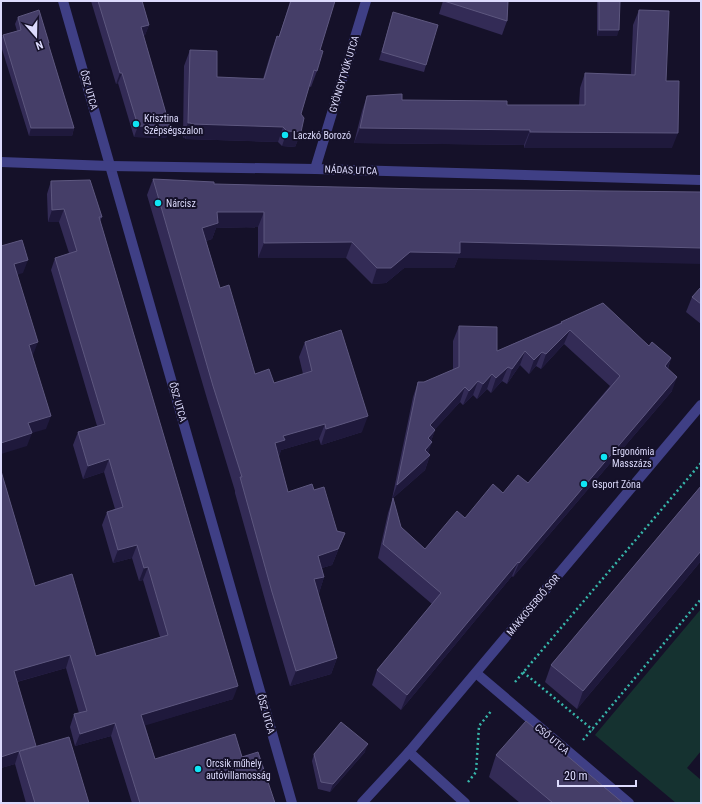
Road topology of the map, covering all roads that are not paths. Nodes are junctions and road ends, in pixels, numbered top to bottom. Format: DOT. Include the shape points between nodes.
graph roads {
  1 [pos="64,1"];
  2 [pos="366,1"];
  3 [pos="1,162"];
  4 [pos="110,166"];
  5 [pos="315,169"];
  6 [pos="701,180"];
  7 [pos="701,405"];
  8 [pos="476,673"];
  9 [pos="409,752"];
  10 [pos="292,803"];
  11 [pos="362,803"];
  12 [pos="465,803"];
  13 [pos="629,803"];
  1 -- 4 [label="street, ŐSZ UTCA"];
  2 -- 5 [label="street, GYÖNGYTYÚK UTCA"];
  3 -- 4 [label="street, NÁDAS UTCA"];
  4 -- 5 [label="street, NÁDAS UTCA"];
  4 -- 10 [label="street, ŐSZ UTCA"];
  5 -- 6 [label="street, NÁDAS UTCA"];
  7 -- 8 [label="street, MAKKOSERDŐ SOR"];
  8 -- 9 [label="street, MAKKOSERDŐ SOR"];
  8 -- 13 [label="street, CSŐ UTCA"];
  9 -- 11 [label="street, MAKKOSERDŐ SOR"];
  9 -- 12 [label="street"];
}
